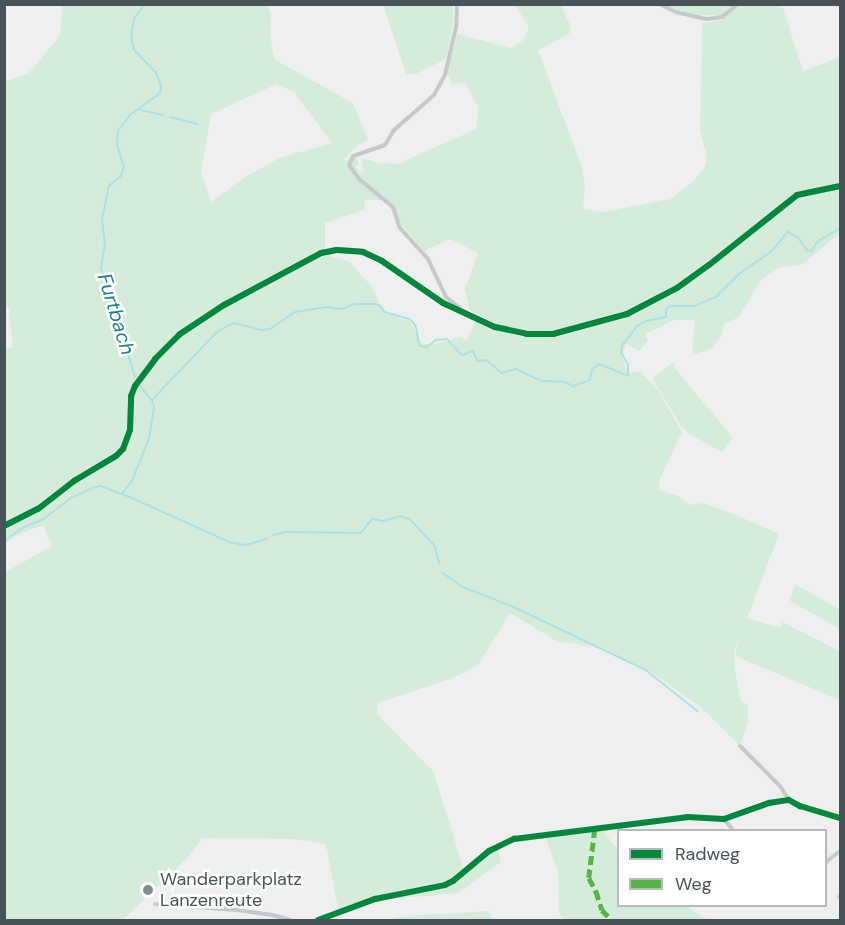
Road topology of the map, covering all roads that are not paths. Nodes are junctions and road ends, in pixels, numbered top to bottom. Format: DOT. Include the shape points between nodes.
graph roads {
  1 [pos="457,4"];
  2 [pos="659,4"];
  3 [pos="738,4"];
  4 [pos="840,186"];
  5 [pos="460,311"];
  6 [pos="4,526"];
  7 [pos="740,746"];
  8 [pos="789,800"];
  9 [pos="840,818"];
  10 [pos="724,819"];
  11 [pos="732,829"];
  12 [pos="840,850"];
  13 [pos="827,860"];
  14 [pos="155,904"];
  15 [pos="290,921"];
  16 [pos="318,921"];
  1 -- 5 [label="street" via="445,75 434,95 394,130 386,145 352,156 349,165 359,179 393,207 400,228 428,259 446,297"];
  2 -- 3 [label="street" via="706,19 722,17"];
  4 -- 5 [label="street" via="797,195 693,276 627,314 571,331 542,334 509,331"];
  5 -- 6 [label="street" via="372,255 348,250 321,253 224,305 180,334 135,386 130,430 123,449 38,509"];
  7 -- 8 [label="street"];
  8 -- 9 [label="street"];
  8 -- 10 [label="street"];
  10 -- 11 [label="street"];
  10 -- 16 [label="street" via="707,816 514,839 489,850 445,885 375,899"];
  12 -- 13 [label="street"];
  14 -- 15 [label="street" via="237,910"];
}
